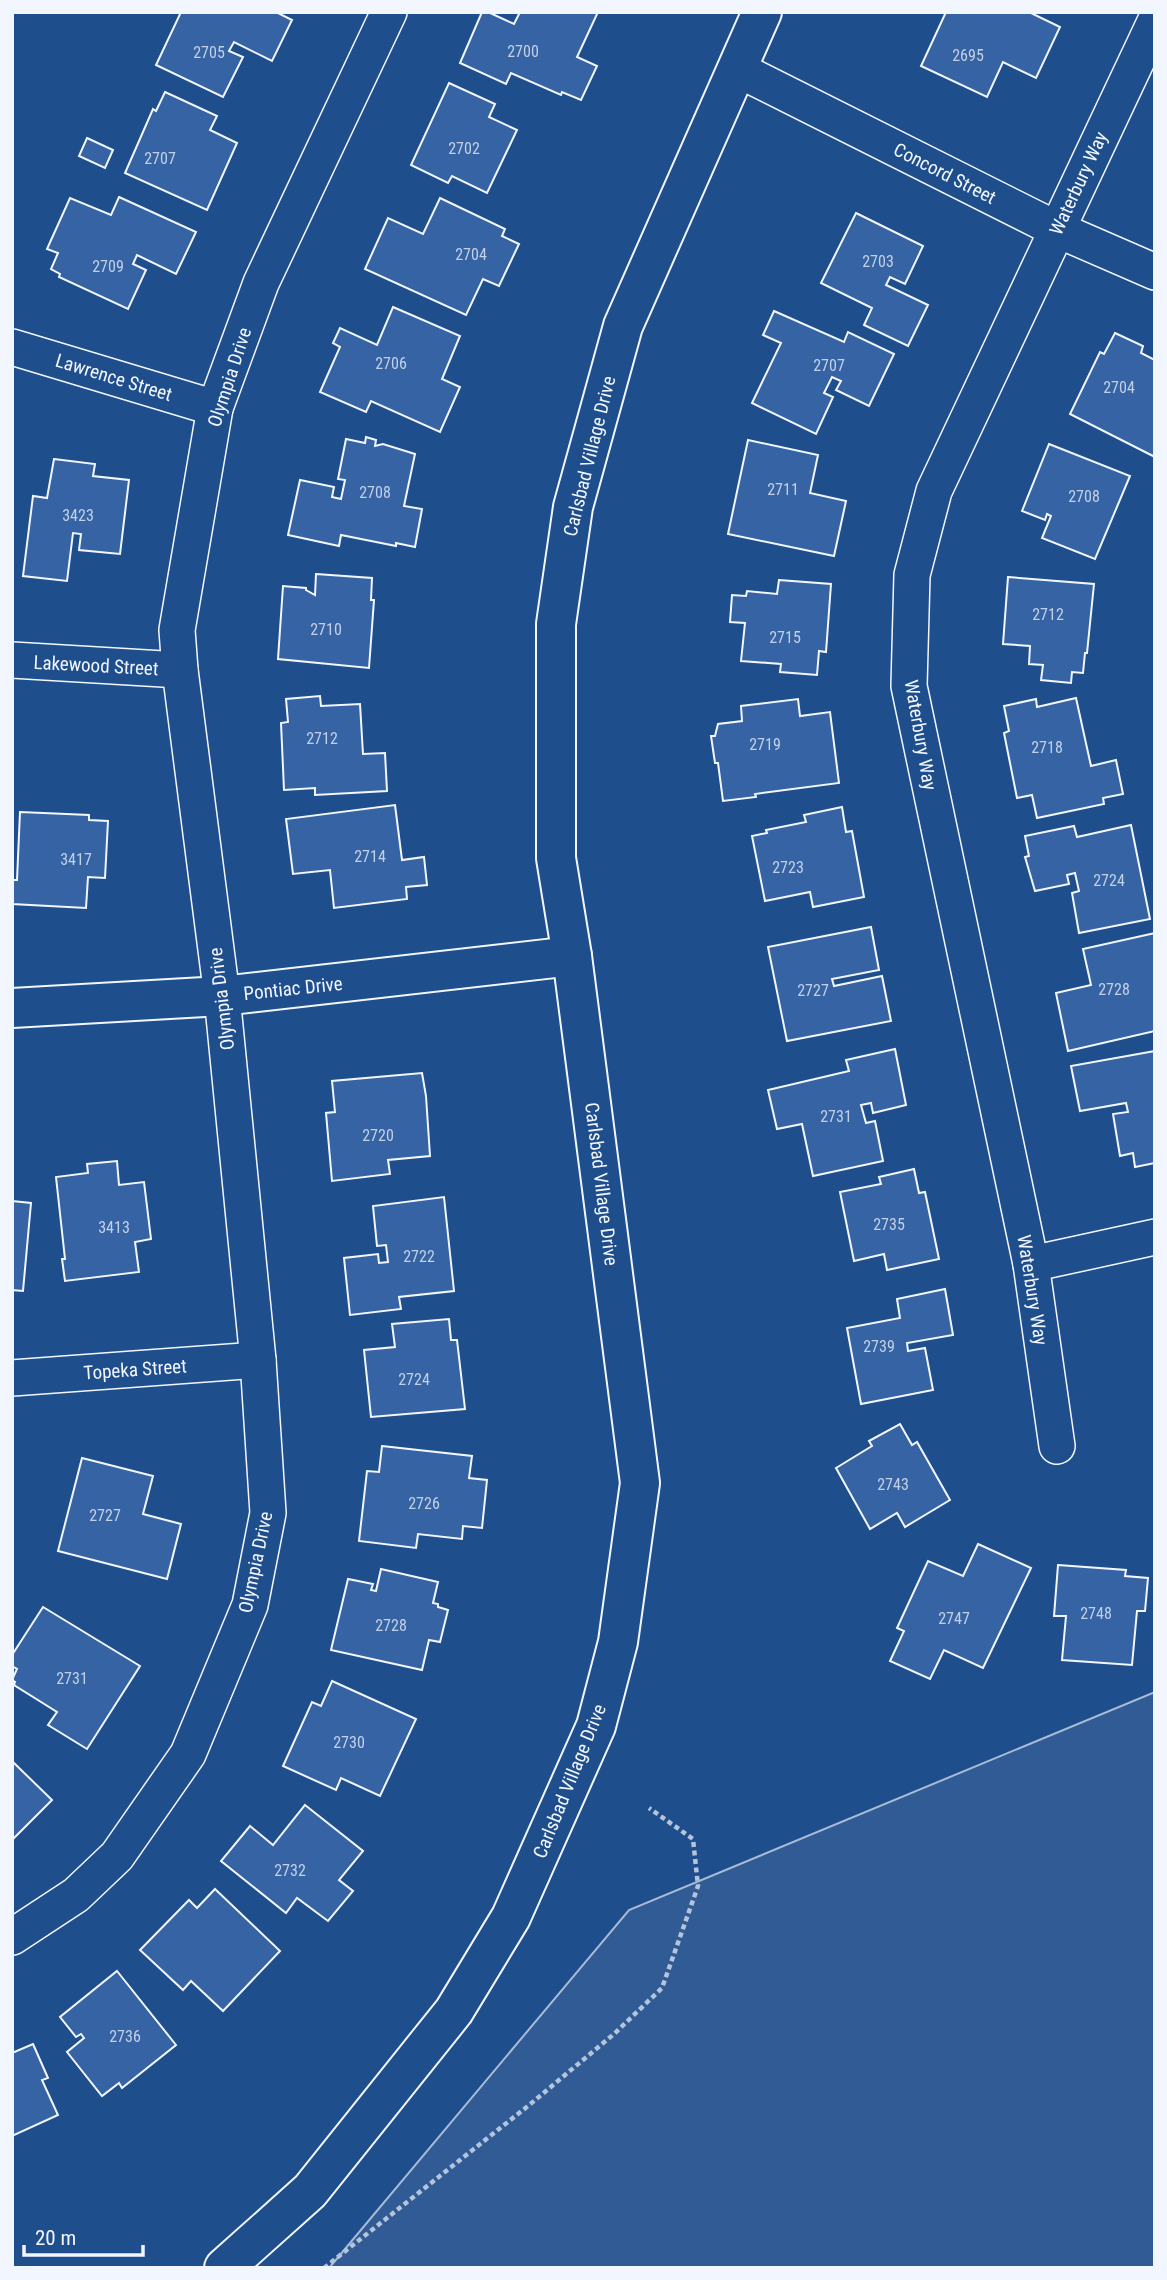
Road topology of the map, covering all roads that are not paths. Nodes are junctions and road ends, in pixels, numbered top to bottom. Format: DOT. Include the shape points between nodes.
graph roads {
  1 [pos="389,12"];
  2 [pos="762,12"];
  3 [pos="1155,22"];
  4 [pos="737,69"];
  5 [pos="1056,229"];
  6 [pos="1155,272"];
  7 [pos="12,347"];
  8 [pos="215,408"];
  9 [pos="12,660"];
  10 [pos="180,670"];
  11 [pos="572,956"];
  12 [pos="222,996"];
  13 [pos="12,1008"];
  14 [pos="1155,1237"];
  15 [pos="1031,1264"];
  16 [pos="258,1360"];
  17 [pos="12,1378"];
  18 [pos="1057,1446"];
  19 [pos="12,1937"];
  20 [pos="224,2268"];
  1 -- 8 [label="street, Olympia Drive" via="261,283"];
  2 -- 4 [label="main road, Carlsbad Village Drive"];
  3 -- 5 [label="street, Waterbury Way"];
  4 -- 5 [label="street, Concord Street"];
  4 -- 11 [label="main road, Carlsbad Village Drive" via="623,326 573,507 556,624 556,858"];
  5 -- 6 [label="street, Concord Street"];
  5 -- 15 [label="street, Waterbury Way" via="934,491 912,575 909,686"];
  7 -- 8 [label="street, Lawrence Street"];
  8 -- 10 [label="street, Olympia Drive" via="177,630"];
  9 -- 10 [label="street, Lakewood Street"];
  10 -- 12 [label="street, Olympia Drive"];
  11 -- 12 [label="main road, Pontiac Drive"];
  11 -- 20 [label="main road, Carlsbad Village Drive" via="640,1483 618,1642 596,1726 512,1917 454,2011 310,2191"];
  12 -- 13 [label="main road, Pontiac Drive"];
  12 -- 16 [label="street, Olympia Drive"];
  14 -- 15 [label="street"];
  15 -- 18 [label="street, Waterbury Way"];
  16 -- 17 [label="street, Topeka Street"];
  16 -- 19 [label="street, Olympia Drive" via="268,1513 250,1605 187,1754 117,1856 76,1895"];
}
